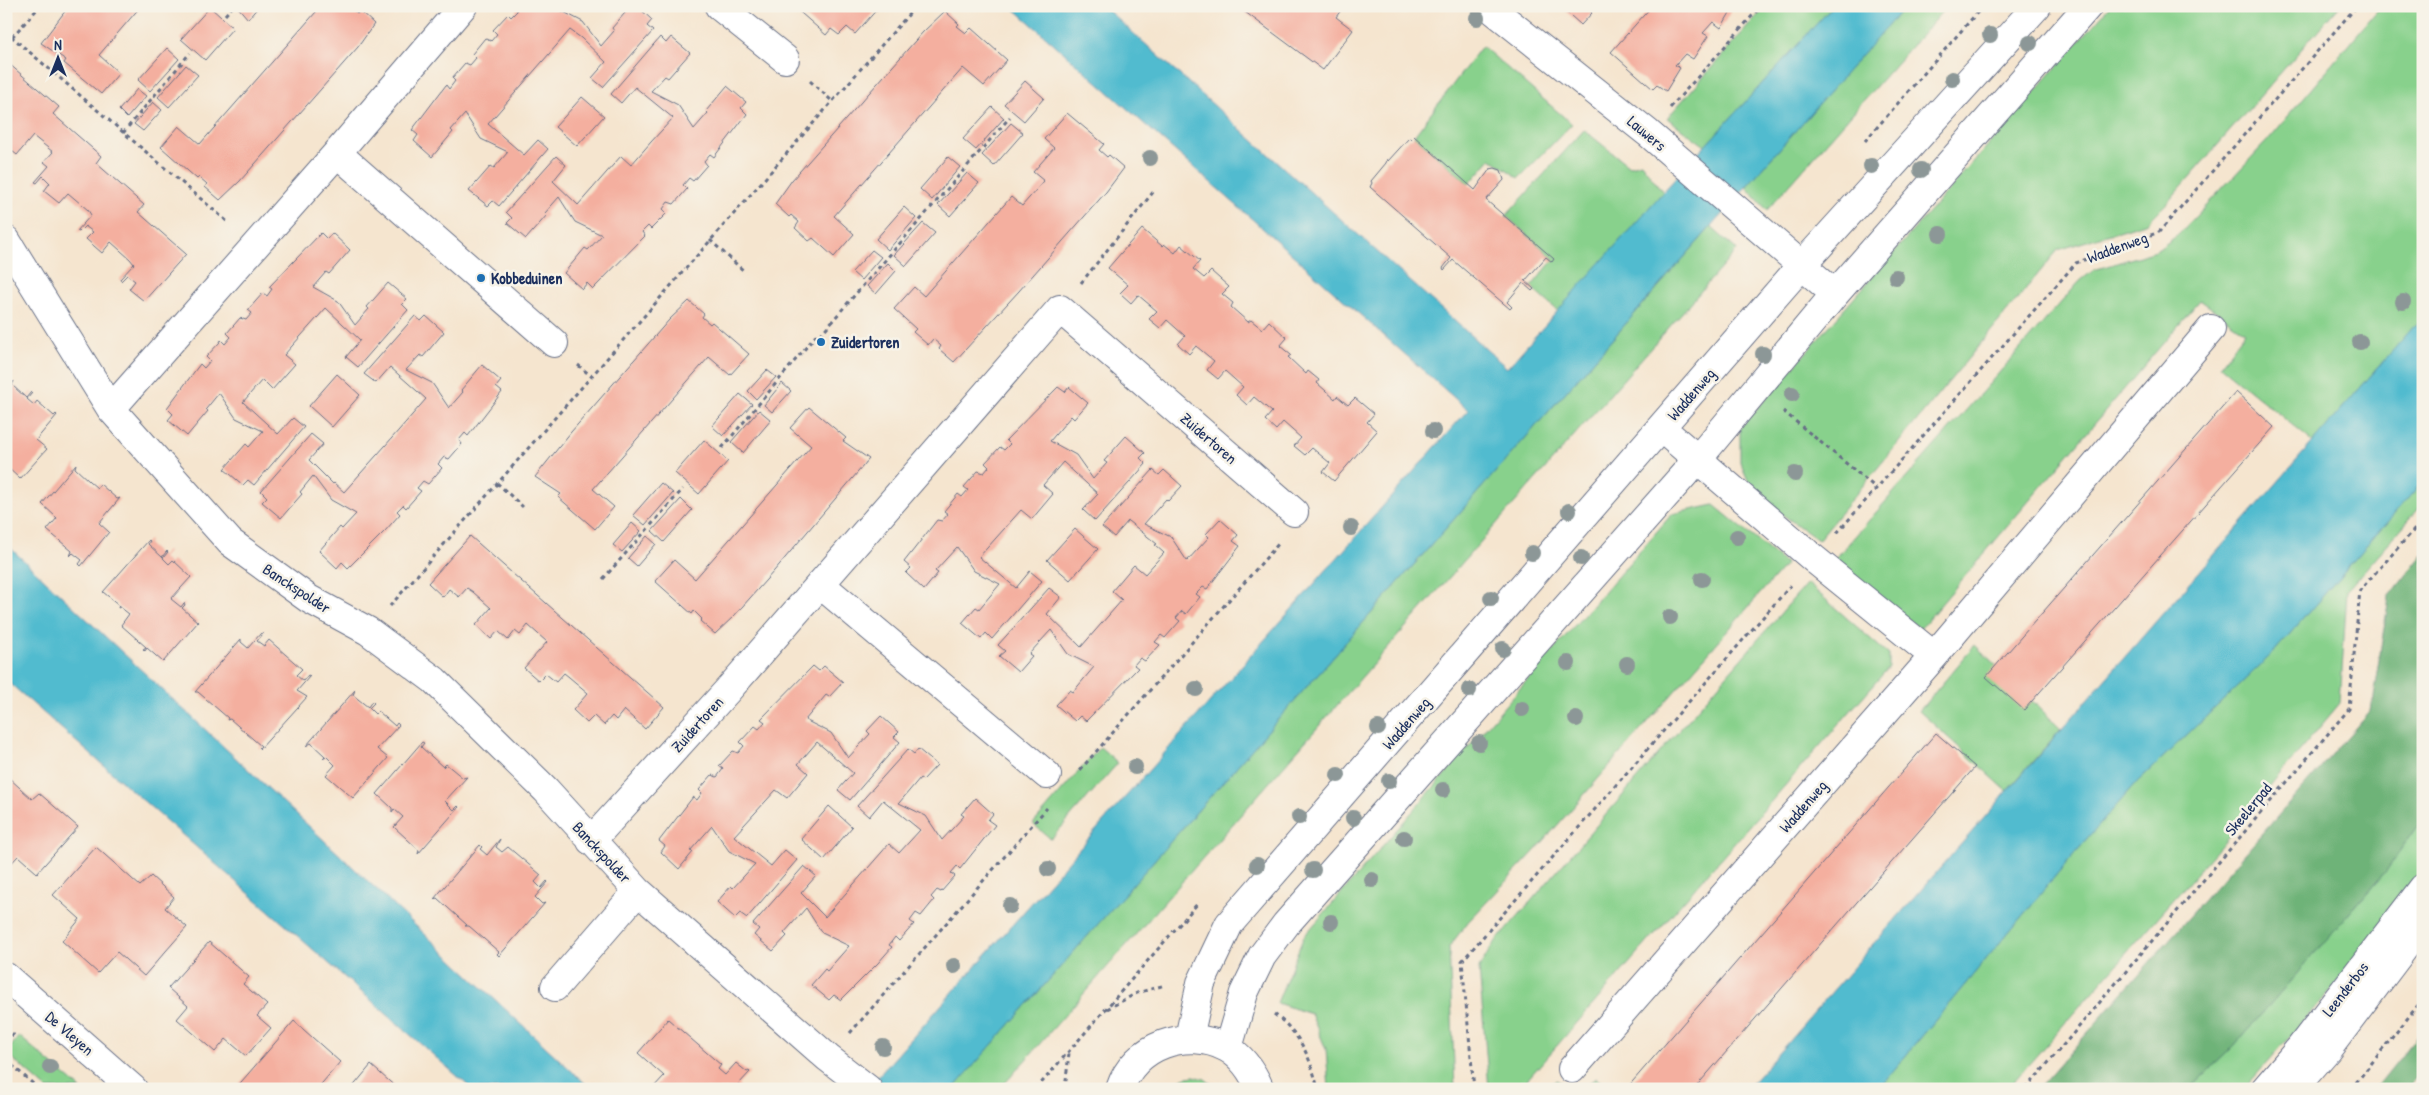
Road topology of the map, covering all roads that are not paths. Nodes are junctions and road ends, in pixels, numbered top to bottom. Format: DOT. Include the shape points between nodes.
graph roads {
  1 [pos="463,6"];
  2 [pos="719,6"];
  3 [pos="2037,6"];
  4 [pos="2088,6"];
  5 [pos="1497,9"];
  6 [pos="785,59"];
  7 [pos="337,153"];
  8 [pos="6,240"];
  9 [pos="1802,265"];
  10 [pos="1835,294"];
  11 [pos="2211,329"];
  12 [pos="554,343"];
  13 [pos="111,409"];
  14 [pos="1661,428"];
  15 [pos="1697,460"];
  16 [pos="1294,512"];
  17 [pos="820,584"];
  18 [pos="1934,656"];
  19 [pos="1047,775"];
  20 [pos="591,841"];
  21 [pos="2423,888"];
  22 [pos="638,891"];
  23 [pos="2423,923"];
  24 [pos="6,977"];
  25 [pos="555,987"];
  26 [pos="1189,1038"];
  27 [pos="1228,1048"];
  28 [pos="1572,1069"];
  29 [pos="133,1089"];
  30 [pos="868,1089"];
  31 [pos="1120,1089"];
  32 [pos="1260,1089"];
  33 [pos="2265,1089"];
  34 [pos="2293,1089"];
  1 -- 7 [label="street"];
  2 -- 6 [label="street"];
  3 -- 9 [label="street, Waddenweg"];
  4 -- 10 [label="street"];
  5 -- 9 [label="street, Lauwers"];
  7 -- 12 [label="street"];
  7 -- 13 [label="street"];
  8 -- 13 [label="street, Banckspolder"];
  9 -- 10 [label="street"];
  9 -- 14 [label="street, Waddenweg"];
  10 -- 15 [label="street"];
  11 -- 18 [label="street, Waddenweg"];
  13 -- 20 [label="street, Banckspolder" via="230,542 309,599 368,631 434,680 546,790"];
  14 -- 15 [label="street, Waddenweg"];
  14 -- 26 [label="street, Waddenweg" via="1229,924 1201,983"];
  15 -- 18 [label="street, Waddenweg"];
  15 -- 27 [label="street" via="1286,924 1262,956 1244,993"];
  16 -- 17 [label="street, Zuidertoren" via="1060,309"];
  17 -- 19 [label="street"];
  17 -- 20 [label="street, Zuidertoren"];
  18 -- 28 [label="street, Waddenweg"];
  20 -- 22 [label="street, Banckspolder"];
  21 -- 33 [label="street, Leenderbos"];
  22 -- 25 [label="street, Banckspolder"];
  22 -- 30 [label="street, Banckspolder"];
  23 -- 34 [label="street, Leenderbos"];
  24 -- 29 [label="street, De Vleyen"];
  26 -- 27 [label="street"];
  26 -- 31 [label="street" via="1168,1041 1149,1050 1134,1064"];
  27 -- 32 [label="street" via="1253,1073"];
}
